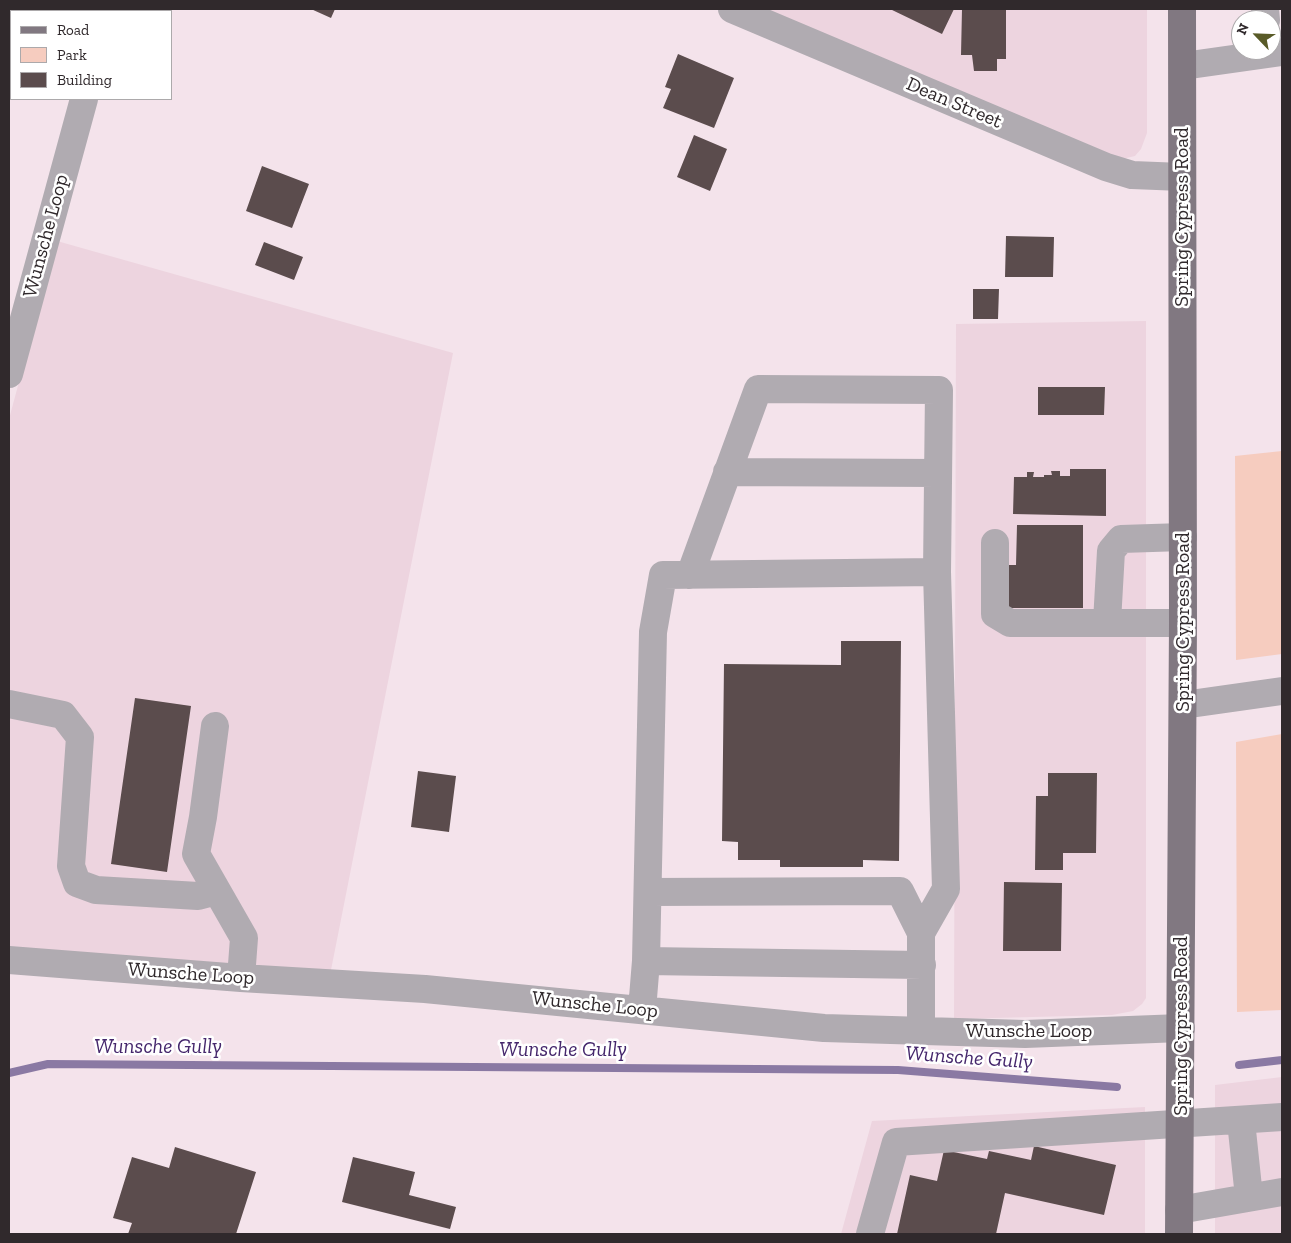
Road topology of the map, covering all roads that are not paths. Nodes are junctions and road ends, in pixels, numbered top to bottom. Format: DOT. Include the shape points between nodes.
graph roads {
  1 [pos="732,9"];
  2 [pos="1182,9"];
  3 [pos="1231,59"];
  4 [pos="1183,66"];
  5 [pos="84,100"];
  6 [pos="1182,176"];
  7 [pos="9,374"];
  8 [pos="727,472"];
  9 [pos="938,472"];
  10 [pos="1183,537"];
  11 [pos="995,543"];
  12 [pos="937,572"];
  13 [pos="690,575"];
  14 [pos="1107,622"];
  15 [pos="1183,623"];
  16 [pos="1282,691"];
  17 [pos="9,704"];
  18 [pos="1183,705"];
  19 [pos="215,726"];
  20 [pos="216,891"];
  21 [pos="648,892"];
  22 [pos="922,932"];
  23 [pos="9,960"];
  24 [pos="646,960"];
  25 [pos="922,965"];
  26 [pos="241,978"];
  27 [pos="642,1010"];
  28 [pos="1181,1028"];
  29 [pos="921,1030"];
  30 [pos="1282,1117"];
  31 [pos="1241,1121"];
  32 [pos="1180,1125"];
  33 [pos="1282,1192"];
  34 [pos="1249,1197"];
  35 [pos="1179,1222"];
  36 [pos="870,1234"];
  1 -- 6 [label="street, Dean Street" via="1106,167 1132,175"];
  2 -- 4 [label="main road, Spring Cypress Road"];
  3 -- 4 [label="street"];
  4 -- 6 [label="main road, Spring Cypress Road"];
  5 -- 7 [label="street, Wunsche Loop"];
  6 -- 10 [label="main road, Spring Cypress Road"];
  8 -- 9 [label="street"];
  8 -- 9 [label="street" via="758,389 939,390"];
  8 -- 13 [label="street"];
  9 -- 12 [label="street"];
  10 -- 14 [label="street" via="1121,539 1110,551"];
  10 -- 15 [label="main road, Spring Cypress Road"];
  11 -- 14 [label="street" via="995,614 1010,623"];
  12 -- 13 [label="street"];
  12 -- 22 [label="street" via="946,889"];
  13 -- 21 [label="street" via="663,575 653,632"];
  14 -- 15 [label="street"];
  15 -- 18 [label="main road, Spring Cypress Road"];
  16 -- 18 [label="street"];
  17 -- 20 [label="street" via="63,715 80,737 71,866 78,882 96,890 198,896"];
  18 -- 28 [label="main road, Spring Cypress Road"];
  19 -- 20 [label="street" via="196,854"];
  20 -- 26 [label="street" via="244,938"];
  21 -- 22 [label="street" via="900,891"];
  21 -- 24 [label="street"];
  22 -- 25 [label="street"];
  23 -- 26 [label="street, Wunsche Loop"];
  24 -- 25 [label="street"];
  24 -- 27 [label="street"];
  25 -- 29 [label="street"];
  26 -- 27 [label="street, Wunsche Loop" via="425,989"];
  27 -- 29 [label="street, Wunsche Loop" via="824,1028"];
  28 -- 29 [label="street, Wunsche Loop" via="1025,1034"];
  28 -- 32 [label="main road, Spring Cypress Road"];
  30 -- 31 [label="street"];
  31 -- 32 [label="street"];
  31 -- 34 [label="street"];
  32 -- 35 [label="main road, Spring Cypress Road"];
  32 -- 36 [label="street" via="896,1142"];
  33 -- 34 [label="street"];
  34 -- 35 [label="street"];
}
